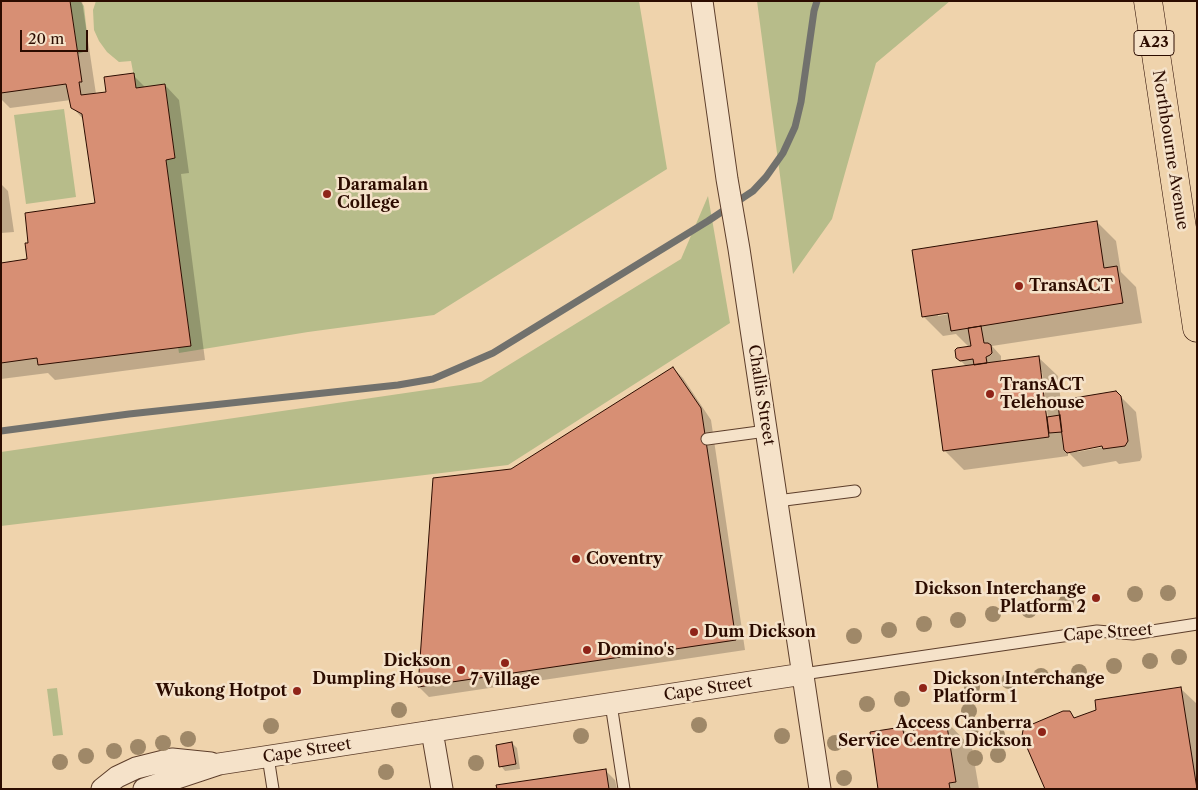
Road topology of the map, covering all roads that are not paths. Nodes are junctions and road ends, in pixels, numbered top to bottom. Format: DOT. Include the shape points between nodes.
graph roads {
  1 [pos="702,1"];
  2 [pos="1148,1"];
  3 [pos="1157,1"];
  4 [pos="1160,86"];
  5 [pos="1197,328"];
  6 [pos="766,431"];
  7 [pos="706,440"];
  8 [pos="855,491"];
  9 [pos="777,501"];
  10 [pos="1197,624"];
  11 [pos="802,674"];
  12 [pos="611,704"];
  13 [pos="432,731"];
  14 [pos="268,757"];
  15 [pos="219,764"];
  16 [pos="102,789"];
  17 [pos="144,789"];
  18 [pos="273,789"];
  19 [pos="442,789"];
  20 [pos="624,789"];
  21 [pos="820,789"];
  1 -- 6 [label="street, Challis Street"];
  2 -- 4 [label="highway, Northbourne Avenue / A23"];
  3 -- 4 [label="highway"];
  4 -- 5 [label="highway, Northbourne Avenue / A23"];
  6 -- 7 [label="lane"];
  6 -- 9 [label="street, Challis Street"];
  8 -- 9 [label="lane"];
  9 -- 11 [label="street, Challis Street"];
  10 -- 11 [label="lane, Cape Street" via="1133,634 1097,631"];
  11 -- 12 [label="street, Cape Street"];
  11 -- 21 [label="street, Challis Street"];
  12 -- 13 [label="street, Cape Street"];
  12 -- 20 [label="lane"];
  13 -- 14 [label="street, Cape Street"];
  13 -- 19 [label="street"];
  14 -- 15 [label="street, Cape Street"];
  14 -- 18 [label="lane"];
  15 -- 16 [label="street, Cape Street" via="172,760 136,768"];
  15 -- 17 [label="street, Cape Street"];
}
